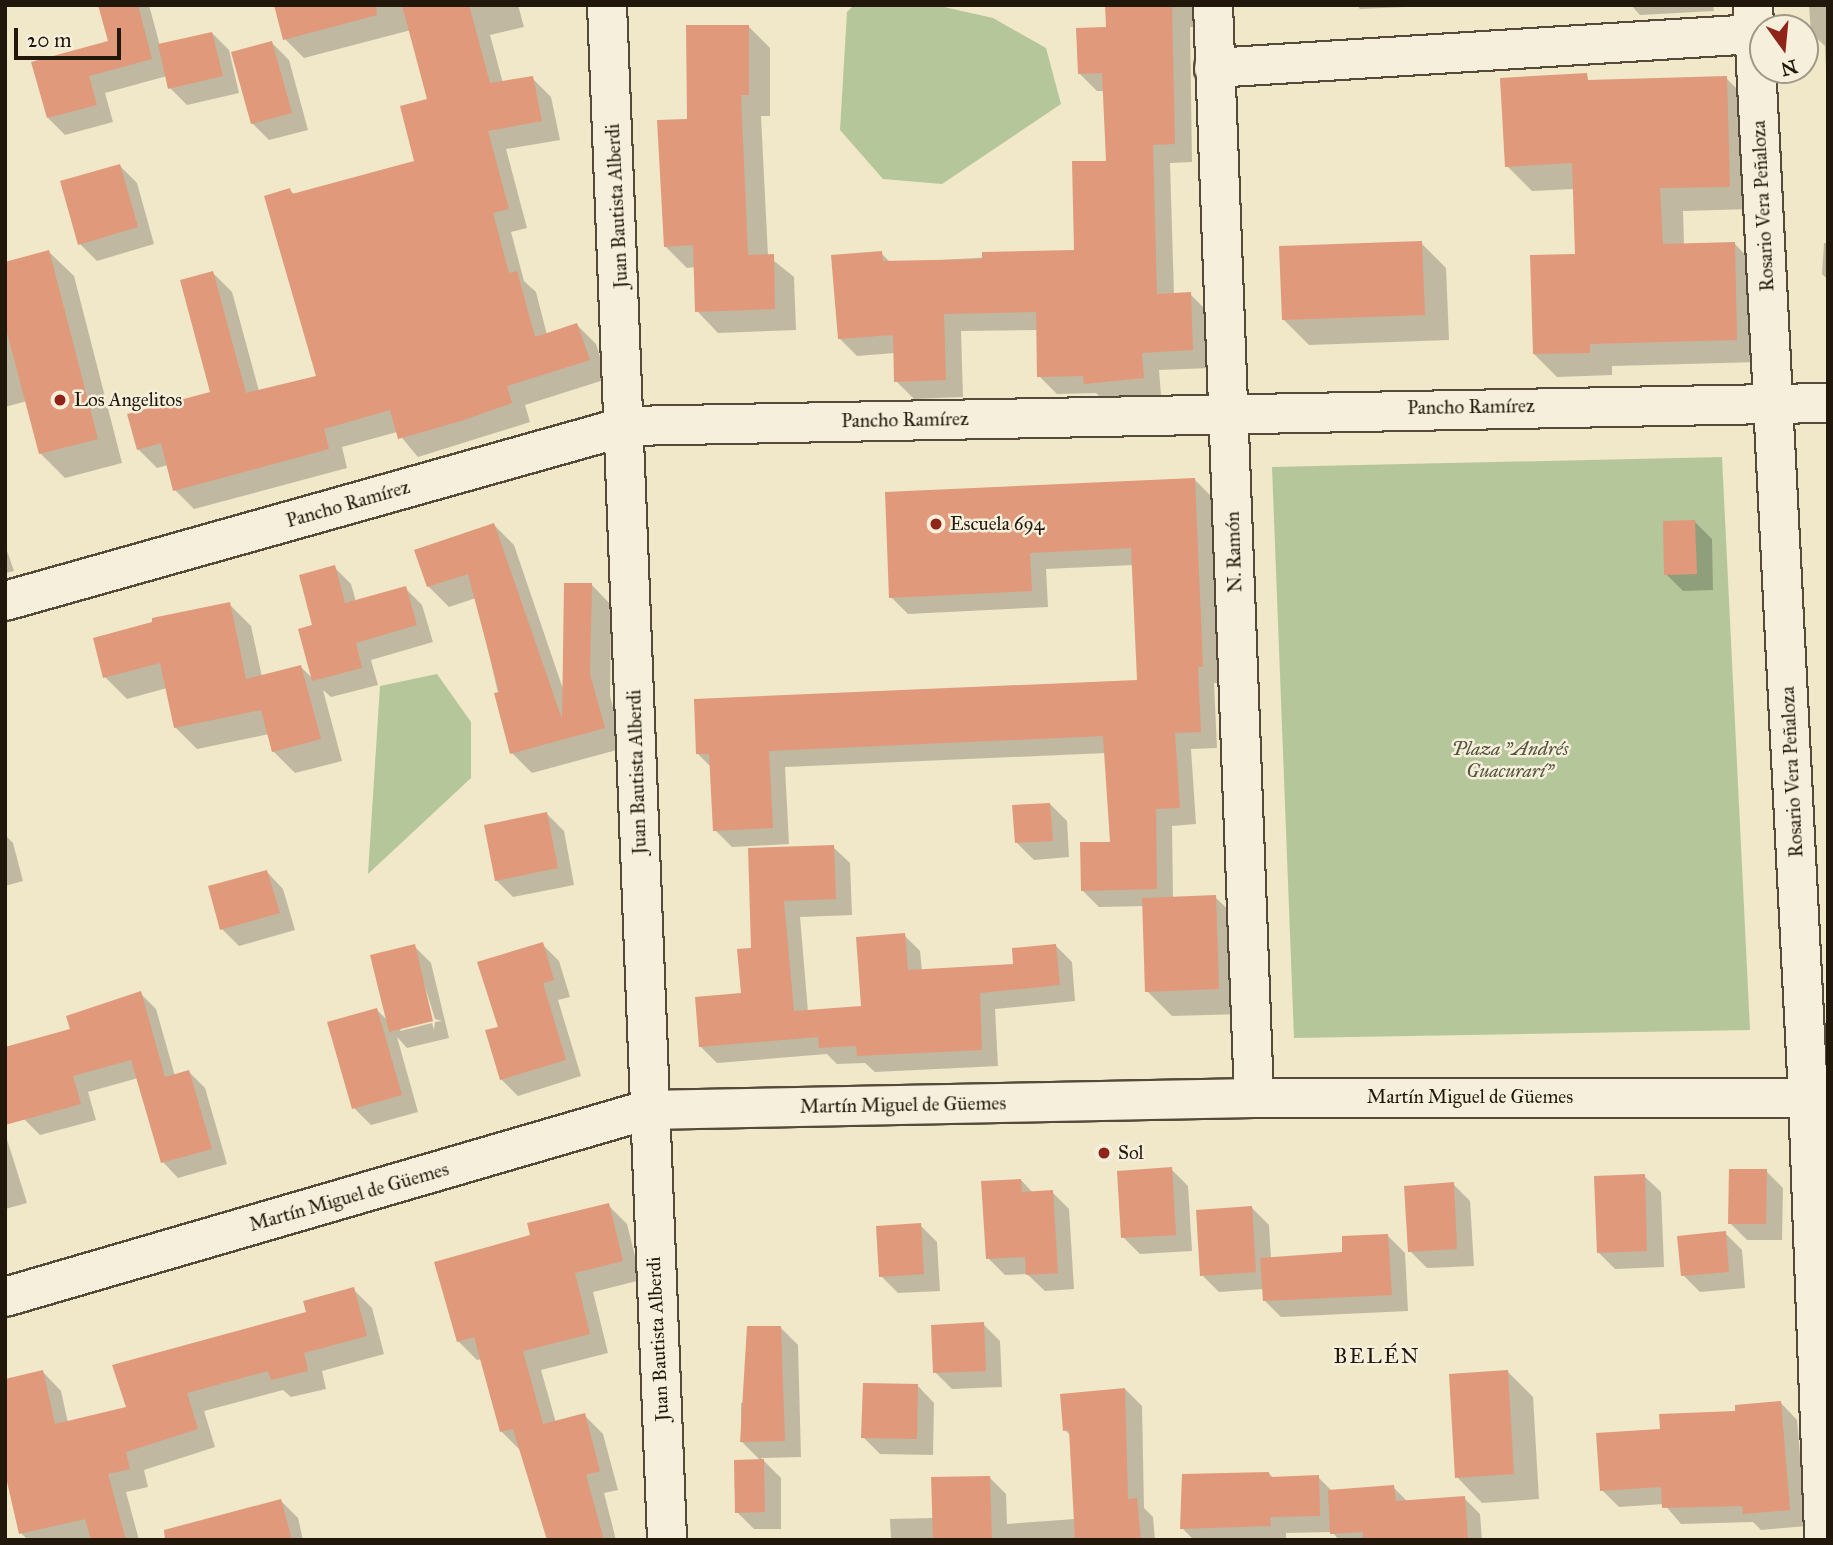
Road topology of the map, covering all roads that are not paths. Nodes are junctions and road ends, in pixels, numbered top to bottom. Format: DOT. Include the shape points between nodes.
graph roads {
  1 [pos="607,5"];
  2 [pos="1213,5"];
  3 [pos="1749,20"];
  4 [pos="1214,68"];
  5 [pos="1757,84"];
  6 [pos="1773,401"];
  7 [pos="1828,403"];
  8 [pos="1229,412"];
  9 [pos="627,426"];
  10 [pos="5,601"];
  11 [pos="1818,1097"];
  12 [pos="1254,1098"];
  13 [pos="647,1110"];
  14 [pos="5,1297"];
  15 [pos="667,1540"];
  16 [pos="1824,1540"];
  1 -- 9 [label="street, Juan Bautista Alberdi"];
  2 -- 4 [label="street, N. Ramón"];
  3 -- 4 [label="street"];
  4 -- 8 [label="street, N. Ramón"];
  5 -- 6 [label="street, Rosario Vera Peñaloza"];
  6 -- 7 [label="street, Pancho Ramírez"];
  6 -- 8 [label="street, Pancho Ramírez"];
  6 -- 11 [label="street, Rosario Vera Peñaloza"];
  8 -- 9 [label="street, Pancho Ramírez"];
  8 -- 12 [label="street, N. Ramón"];
  9 -- 10 [label="street, Pancho Ramírez"];
  9 -- 13 [label="street, Juan Bautista Alberdi"];
  11 -- 12 [label="street, Martín Miguel de Güemes"];
  11 -- 16 [label="street, Rosario Vera Peñaloza"];
  12 -- 13 [label="street, Martín Miguel de Güemes"];
  13 -- 14 [label="street, Martín Miguel de Güemes"];
  13 -- 15 [label="street, Juan Bautista Alberdi"];
}
